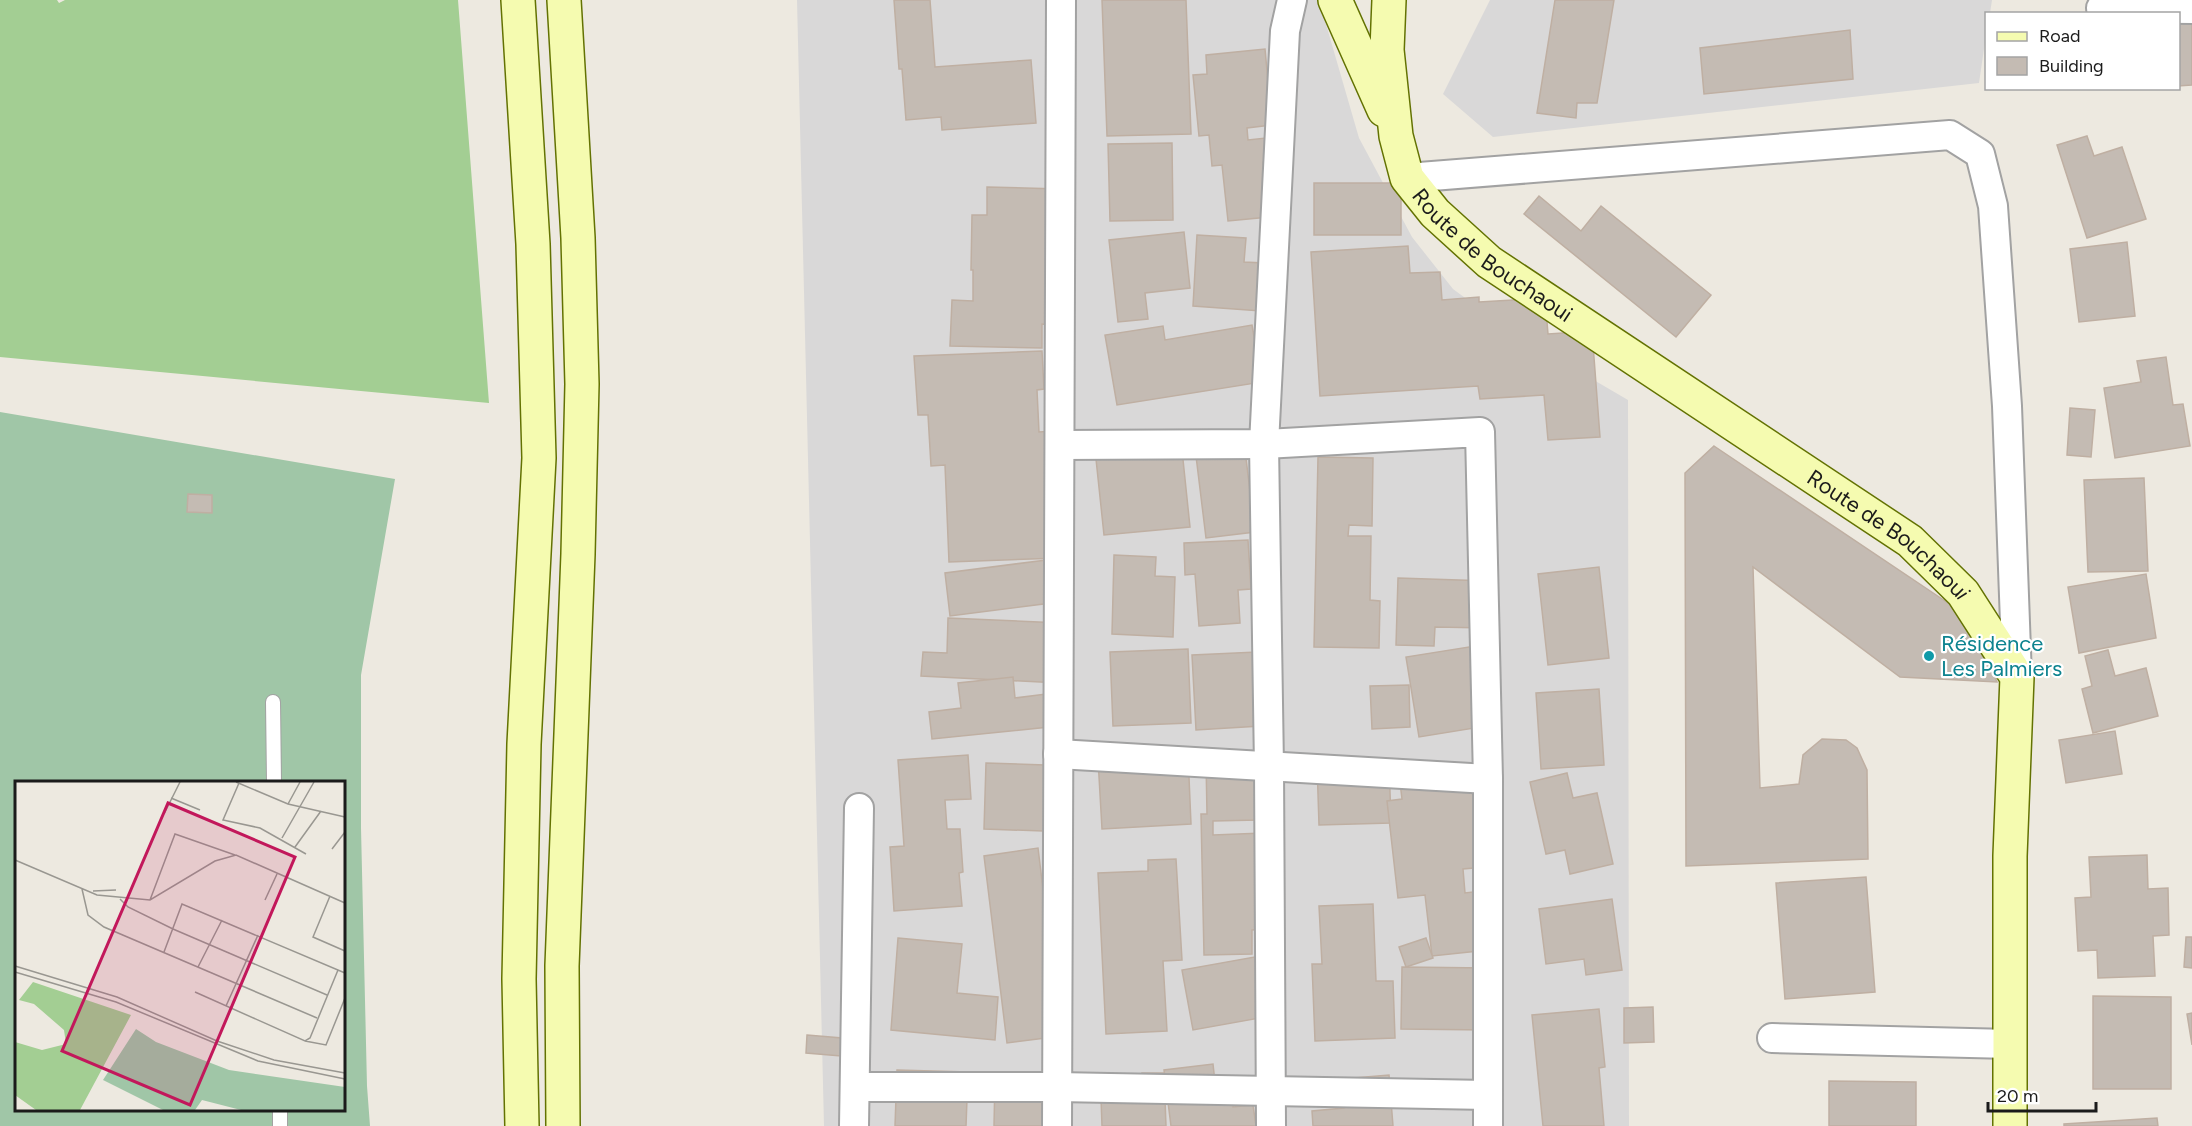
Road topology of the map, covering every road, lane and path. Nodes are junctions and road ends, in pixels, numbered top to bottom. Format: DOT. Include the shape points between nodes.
graph roads {
  1 [pos="518,0"];
  2 [pos="564,0"];
  3 [pos="1061,0"];
  4 [pos="1292,0"];
  5 [pos="1335,0"];
  6 [pos="1389,0"];
  7 [pos="2101,8"];
  8 [pos="2192,9"];
  9 [pos="1396,136"];
  10 [pos="1407,178"];
  11 [pos="1264,444"];
  12 [pos="1060,445"];
  13 [pos="2017,677"];
  14 [pos="273,702"];
  15 [pos="1058,754"];
  16 [pos="1269,767"];
  17 [pos="1488,779"];
  18 [pos="274,781"];
  19 [pos="859,808"];
  20 [pos="1772,1038"];
  21 [pos="2010,1044"];
  22 [pos="855,1087"];
  23 [pos="1057,1087"];
  24 [pos="1271,1090"];
  25 [pos="1488,1095"];
  26 [pos="522,1126"];
  27 [pos="563,1126"];
  28 [pos="854,1126"];
  29 [pos="1057,1126"];
  30 [pos="1271,1126"];
  31 [pos="1488,1126"];
  32 [pos="2010,1126"];
  1 -- 26 [label="main road" via="533,244 539,458 524,744 519,979"];
  2 -- 27 [label="main road" via="582,384 562,966"];
  3 -- 12 [label="street"];
  4 -- 11 [label="street" via="1285,31"];
  5 -- 9 [label="main road"];
  6 -- 9 [label="main road" via="1387,50"];
  7 -- 8 [label="street"];
  9 -- 10 [label="main road, Route de Bouchaoui"];
  10 -- 13 [label="main road, Route de Bouchaoui" via="1435,213 1489,262 1910,541 1963,593"];
  10 -- 13 [label="street" via="1950,135 1980,154 1993,206 2007,406"];
  11 -- 12 [label="street"];
  11 -- 16 [label="street"];
  11 -- 17 [label="street" via="1480,432"];
  12 -- 15 [label="street"];
  13 -- 21 [label="main road" via="2010,856"];
  14 -- 18 [label="lane"];
  15 -- 16 [label="street"];
  15 -- 23 [label="street"];
  16 -- 17 [label="street"];
  16 -- 24 [label="street"];
  17 -- 25 [label="street"];
  19 -- 22 [label="street"];
  20 -- 21 [label="street"];
  21 -- 32 [label="main road"];
  22 -- 23 [label="street"];
  22 -- 28 [label="street"];
  23 -- 24 [label="street"];
  23 -- 29 [label="street"];
  24 -- 25 [label="street"];
  24 -- 30 [label="street"];
  25 -- 31 [label="street"];
}
